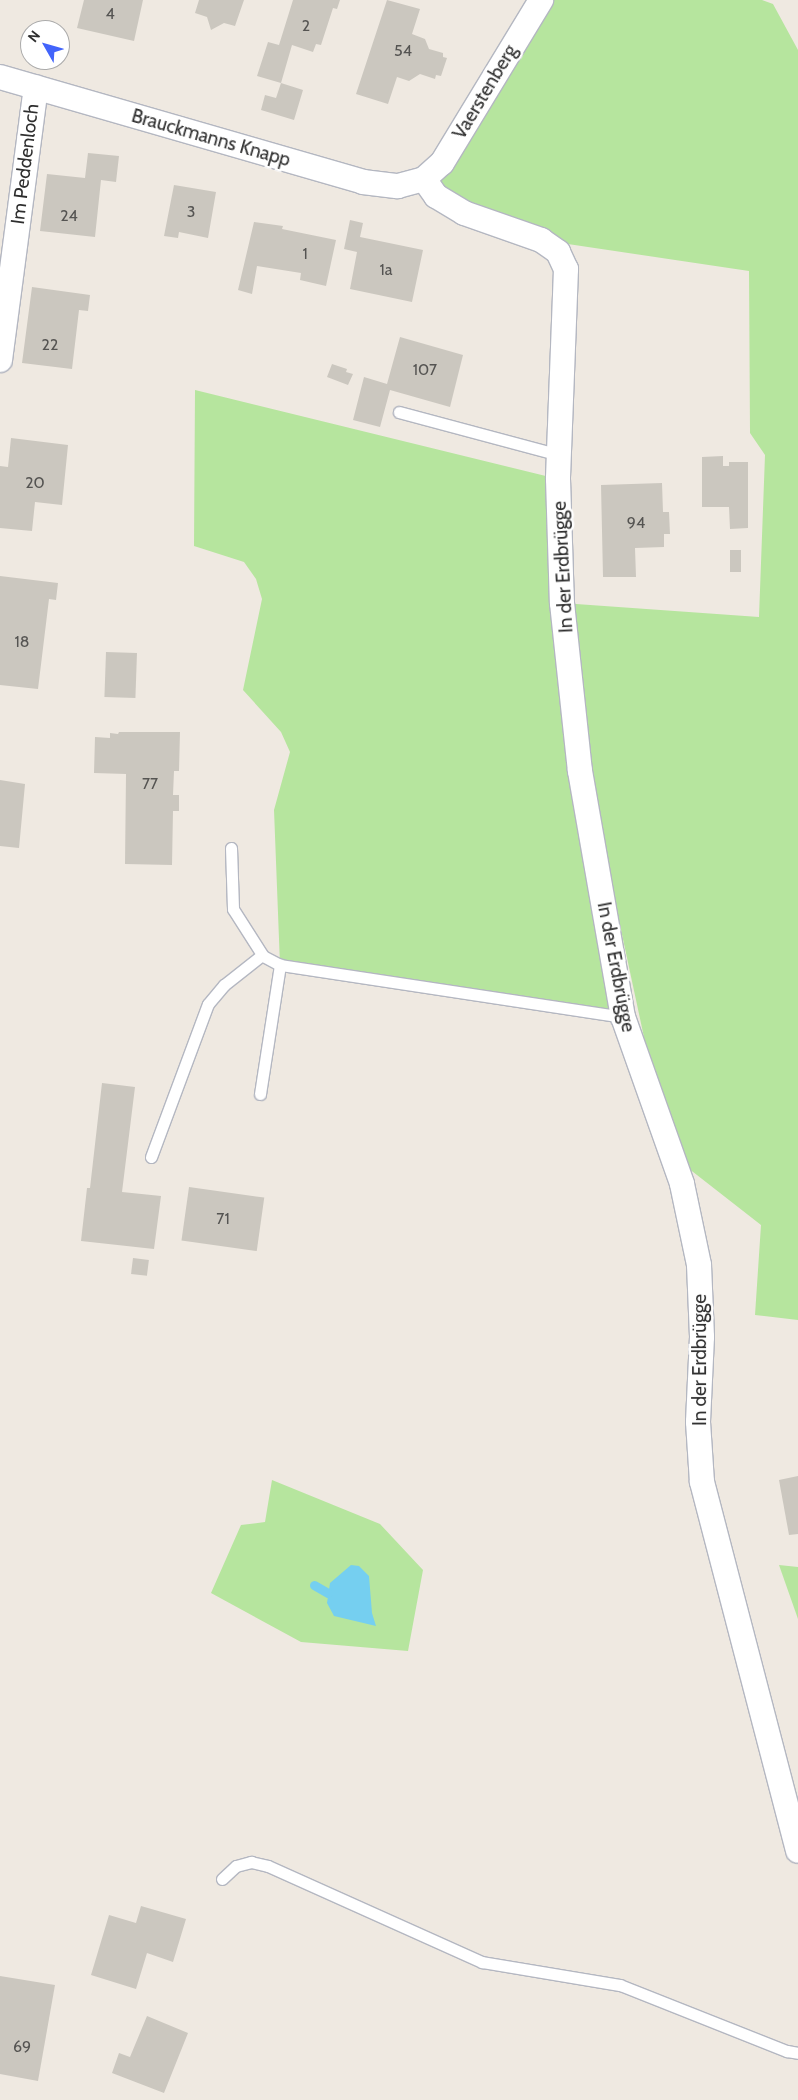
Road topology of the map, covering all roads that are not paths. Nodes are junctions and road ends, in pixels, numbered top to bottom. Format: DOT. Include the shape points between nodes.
graph roads {
  1 [pos="541,0"];
  2 [pos="0,77"];
  3 [pos="36,87"];
  4 [pos="424,179"];
  5 [pos="0,360"];
  6 [pos="399,412"];
  7 [pos="559,455"];
  8 [pos="231,848"];
  9 [pos="262,955"];
  10 [pos="280,965"];
  11 [pos="623,1017"];
  12 [pos="260,1094"];
  13 [pos="151,1157"];
  14 [pos="798,1851"];
  15 [pos="222,1879"];
  16 [pos="798,2053"];
  1 -- 4 [label="street, Vaerstenberg" via="442,163"];
  2 -- 3 [label="street, Brauckmanns Knapp"];
  3 -- 4 [label="street, Brauckmanns Knapp" via="363,182 398,186"];
  3 -- 5 [label="street, Im Peddenloch"];
  4 -- 7 [label="street, In der Erdbrügge" via="436,196 464,213 541,240 558,252 566,269"];
  6 -- 7 [label="lane"];
  7 -- 11 [label="street, In der Erdbrügge" via="562,603 580,771"];
  8 -- 9 [label="lane" via="233,909"];
  9 -- 10 [label="lane"];
  9 -- 13 [label="lane" via="224,985 208,1004"];
  10 -- 11 [label="lane"];
  10 -- 12 [label="lane"];
  11 -- 14 [label="street, In der Erdbrügge" via="682,1184 699,1264 702,1337 698,1422 702,1482"];
  15 -- 16 [label="lane" via="236,1866 251,1862 268,1866 482,1962 620,1985"];
}
